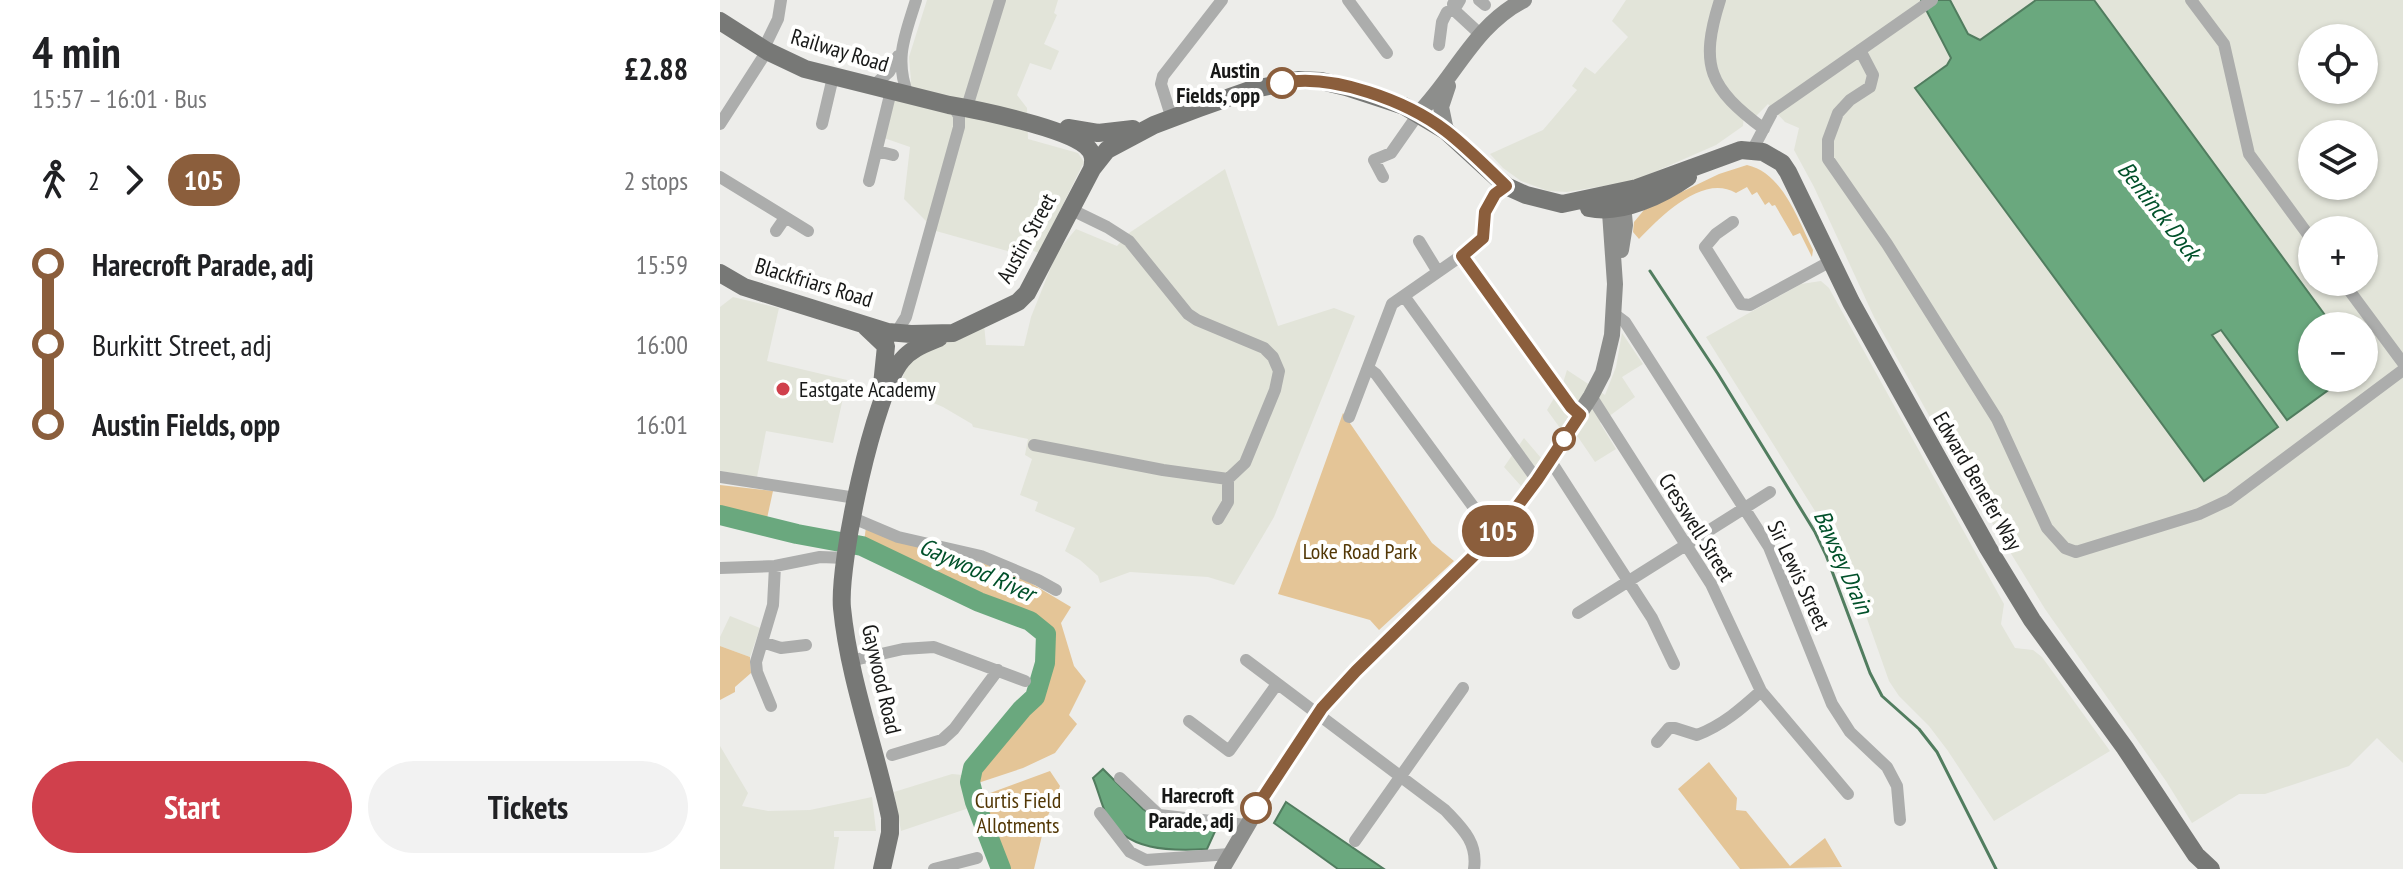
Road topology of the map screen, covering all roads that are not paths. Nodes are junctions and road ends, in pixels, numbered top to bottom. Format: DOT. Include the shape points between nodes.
graph roads {
  1 [pos="781,0"];
  2 [pos="916,0"];
  3 [pos="1000,0"];
  4 [pos="1222,0"];
  5 [pos="1348,0"];
  6 [pos="1524,0"];
  7 [pos="1720,0"];
  8 [pos="1932,0"];
  9 [pos="2191,0"];
  10 [pos="1456,4"];
  11 [pos="720,21"];
  12 [pos="1480,34"];
  13 [pos="1439,45"];
  14 [pos="766,50"];
  15 [pos="1860,50"];
  16 [pos="900,53"];
  17 [pos="1387,53"];
  18 [pos="1454,69"];
  19 [pos="833,77"];
  20 [pos="891,91"];
  21 [pos="960,106"];
  22 [pos="1419,113"];
  23 [pos="1172,119"];
  24 [pos="720,124"];
  25 [pos="822,124"];
  26 [pos="1033,124"];
  27 [pos="1154,125"];
  28 [pos="1764,129"];
  29 [pos="1446,131"];
  30 [pos="1367,147"];
  31 [pos="1753,149"];
  32 [pos="877,151"];
  33 [pos="893,155"];
  34 [pos="1374,160"];
  35 [pos="1092,169"];
  36 [pos="720,177"];
  37 [pos="1383,177"];
  38 [pos="869,181"];
  39 [pos="1506,186"];
  40 [pos="1616,200"];
  41 [pos="1070,209"];
  42 [pos="785,218"];
  43 [pos="2298,221"];
  44 [pos="1733,222"];
  45 [pos="776,231"];
  46 [pos="808,231"];
  47 [pos="1419,241"];
  48 [pos="1691,244"];
  49 [pos="1705,247"];
  50 [pos="1462,256"];
  51 [pos="1831,261"];
  52 [pos="1438,272"];
  53 [pos="720,273"];
  54 [pos="1404,296"];
  55 [pos="2353,296"];
  56 [pos="1613,313"];
  57 [pos="856,320"];
  58 [pos="896,333"];
  59 [pos="953,333"];
  60 [pos="2403,363"];
  61 [pos="1368,368"];
  62 [pos="2403,370"];
  63 [pos="1591,396"];
  64 [pos="878,411"];
  65 [pos="1580,415"];
  66 [pos="1349,417"];
  67 [pos="1034,445"];
  68 [pos="1550,460"];
  69 [pos="720,477"];
  70 [pos="1228,479"];
  71 [pos="1537,480"];
  72 [pos="1770,492"];
  73 [pos="856,498"];
  74 [pos="1744,508"];
  75 [pos="853,518"];
  76 [pos="1218,519"];
  77 [pos="1494,535"];
  78 [pos="1686,544"];
  79 [pos="846,558"];
  80 [pos="775,566"];
  81 [pos="720,568"];
  82 [pos="1628,580"];
  83 [pos="1056,590"];
  84 [pos="1578,613"];
  85 [pos="762,642"];
  86 [pos="806,645"];
  87 [pos="1246,660"];
  88 [pos="850,661"];
  89 [pos="1674,664"];
  90 [pos="998,670"];
  91 [pos="1025,681"];
  92 [pos="1277,684"];
  93 [pos="1759,687"];
  94 [pos="1463,688"];
  95 [pos="771,706"];
  96 [pos="1732,709"];
  97 [pos="1317,715"];
  98 [pos="1189,721"];
  99 [pos="1657,742"];
  100 [pos="892,755"];
  101 [pos="1399,777"];
  102 [pos="1120,778"];
  103 [pos="1848,794"];
  104 [pos="1901,806"];
  105 [pos="1915,807"];
  106 [pos="1100,813"];
  107 [pos="1900,820"];
  108 [pos="1246,825"];
  109 [pos="1355,841"];
  110 [pos="977,858"];
  111 [pos="1226,862"];
  112 [pos="882,869"];
  113 [pos="934,869"];
  114 [pos="1474,869"];
  115 [pos="2211,869"];
  1 -- 14 [label="street"];
  2 -- 16 [label="street"];
  3 -- 21 [label="street"];
  4 -- 23 [label="street" via="1163,76"];
  5 -- 17 [label="street"];
  6 -- 12 [label="street"];
  7 -- 28 [label="street" via="1709,32 1712,73 1727,98"];
  8 -- 15 [label="street"];
  9 -- 43 [label="street" via="2224,44 2249,154"];
  10 -- 12 [label="street"];
  10 -- 13 [label="street" via="1442,22"];
  11 -- 14 [label="main road, Railway Road"];
  12 -- 18 [label="street"];
  14 -- 19 [label="main road, Railway Road"];
  14 -- 24 [label="street"];
  15 -- 28 [label="street" via="1773,111"];
  15 -- 62 [label="street" via="1873,75 1870,87 1838,113 1828,140 1828,159 1997,419 2047,528 2065,548 2076,552 2229,500"];
  16 -- 20 [label="street"];
  16 -- 20 [label="street" via="889,72"];
  18 -- 22 [label="street"];
  18 -- 29 [label="street" via="1442,102"];
  19 -- 20 [label="main road, Railway Road"];
  19 -- 25 [label="street"];
  20 -- 21 [label="main road, Railway Road"];
  20 -- 32 [label="street"];
  21 -- 26 [label="main road, Railway Road"];
  21 -- 58 [label="street" via="959,127 906,317"];
  22 -- 23 [label="main road" via="1346,87 1298,80 1250,90"];
  22 -- 29 [label="main road"];
  22 -- 34 [label="street" via="1391,153"];
  23 -- 27 [label="main road"];
  26 -- 27 [label="main road" via="1098,133"];
  26 -- 35 [label="main road" via="1084,144 1094,159"];
  27 -- 35 [label="main road, Austin Street" via="1113,146"];
  28 -- 31 [label="street"];
  29 -- 39 [label="main road"];
  30 -- 34 [label="street"];
  31 -- 40 [label="main road" via="1728,153"];
  31 -- 51 [label="main road, Edward Benefer Way" via="1782,163"];
  32 -- 33 [label="street"];
  32 -- 38 [label="street"];
  34 -- 37 [label="street"];
  35 -- 41 [label="main road, Austin Street"];
  36 -- 42 [label="street"];
  39 -- 40 [label="main road" via="1571,204"];
  39 -- 50 [label="street" via="1490,203 1483,238"];
  40 -- 56 [label="street" via="1625,225"];
  41 -- 59 [label="main road, Austin Street" via="1027,293"];
  41 -- 70 [label="street" via="1129,241 1188,314 1273,357 1279,371 1275,390 1245,463"];
  42 -- 45 [label="street"];
  42 -- 46 [label="street"];
  44 -- 49 [label="street"];
  47 -- 52 [label="street"];
  48 -- 49 [label="street"];
  49 -- 51 [label="street" via="1744,305"];
  50 -- 52 [label="street"];
  50 -- 65 [label="street"];
  51 -- 115 [label="main road, Edward Benefer Way" via="2032,620 2196,855"];
  52 -- 54 [label="street"];
  53 -- 57 [label="main road, Blackfriars Road" via="744,287"];
  54 -- 61 [label="street" via="1390,307"];
  54 -- 71 [label="street"];
  55 -- 60 [label="street"];
  56 -- 63 [label="street" via="1608,358"];
  56 -- 74 [label="street, Sir Lewis Street" via="1625,322"];
  57 -- 58 [label="main road, Blackfriars Road"];
  57 -- 64 [label="main road" via="886,346"];
  58 -- 59 [label="main road, Austin Street"];
  59 -- 64 [label="main road" via="907,354"];
  61 -- 66 [label="street"];
  61 -- 77 [label="street"];
  63 -- 65 [label="street"];
  63 -- 78 [label="street, Cresswell Street"];
  64 -- 73 [label="main road, Gaywood Road"];
  65 -- 68 [label="street"];
  67 -- 70 [label="street"];
  68 -- 71 [label="street"];
  68 -- 82 [label="street"];
  69 -- 73 [label="street"];
  70 -- 76 [label="street" via="1228,502"];
  71 -- 77 [label="street"];
  72 -- 74 [label="street"];
  73 -- 75 [label="main road, Gaywood Road"];
  74 -- 78 [label="street"];
  74 -- 104 [label="street, Sir Lewis Street" via="1769,547 1832,704 1850,732 1887,767"];
  75 -- 79 [label="main road, Gaywood Road"];
  75 -- 83 [label="street" via="898,537 981,556"];
  77 -- 97 [label="street"];
  78 -- 82 [label="street"];
  78 -- 93 [label="street, Cresswell Street" via="1711,584"];
  79 -- 80 [label="street"];
  79 -- 88 [label="main road, Gaywood Road" via="841,604"];
  80 -- 81 [label="street"];
  80 -- 85 [label="street" via="773,605"];
  82 -- 84 [label="street"];
  82 -- 89 [label="street"];
  85 -- 86 [label="street" via="781,648"];
  85 -- 95 [label="street" via="756,668"];
  87 -- 92 [label="street"];
  88 -- 90 [label="street" via="934,647"];
  88 -- 112 [label="main road, Gaywood Road" via="885,793 890,833"];
  90 -- 91 [label="street"];
  90 -- 100 [label="street" via="942,740"];
  92 -- 97 [label="street"];
  92 -- 98 [label="street" via="1229,751"];
  93 -- 96 [label="street"];
  93 -- 99 [label="street" via="1718,726 1697,735 1669,728"];
  93 -- 103 [label="street, Cresswell Street"];
  94 -- 101 [label="street"];
  97 -- 101 [label="street"];
  97 -- 108 [label="street"];
  101 -- 109 [label="street"];
  101 -- 114 [label="street" via="1469,835"];
  102 -- 108 [label="street" via="1159,815"];
  104 -- 105 [label="street"];
  104 -- 107 [label="street, Sir Lewis Street"];
  106 -- 111 [label="street" via="1117,839 1139,858"];
  108 -- 111 [label="street"];
  110 -- 113 [label="street"];
}
